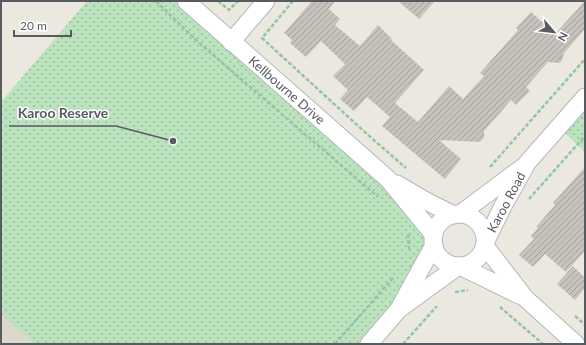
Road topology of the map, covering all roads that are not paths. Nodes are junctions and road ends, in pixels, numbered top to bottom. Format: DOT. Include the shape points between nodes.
graph roads {
  1 [pos="186,1"];
  2 [pos="266,1"];
  3 [pos="231,42"];
  4 [pos="585,97"];
  5 [pos="528,163"];
  6 [pos="388,179"];
  7 [pos="457,214"];
  8 [pos="434,240"];
  9 [pos="485,244"];
  10 [pos="459,267"];
  11 [pos="525,298"];
  12 [pos="399,309"];
  13 [pos="368,344"];
  14 [pos="576,344"];
  1 -- 3 [label="street, Kellbourne Drive"];
  2 -- 3 [label="street"];
  3 -- 6 [label="street, Kellbourne Drive"];
  4 -- 5 [label="street, Karoo Road"];
  5 -- 7 [label="street, Karoo Road"];
  5 -- 9 [label="street, Karoo Road"];
  6 -- 7 [label="street, Kellbourne Drive" via="426,201"];
  6 -- 8 [label="street, Kellbourne Drive"];
  7 -- 8 [label="street" via="441,222"];
  7 -- 9 [label="street" via="467,215 478,222 483,228"];
  8 -- 10 [label="street" via="435,251 444,262"];
  8 -- 12 [label="street"];
  9 -- 10 [label="street" via="477,260"];
  9 -- 11 [label="street"];
  10 -- 11 [label="street"];
  10 -- 12 [label="street"];
  11 -- 14 [label="street"];
  12 -- 13 [label="street"];
}
